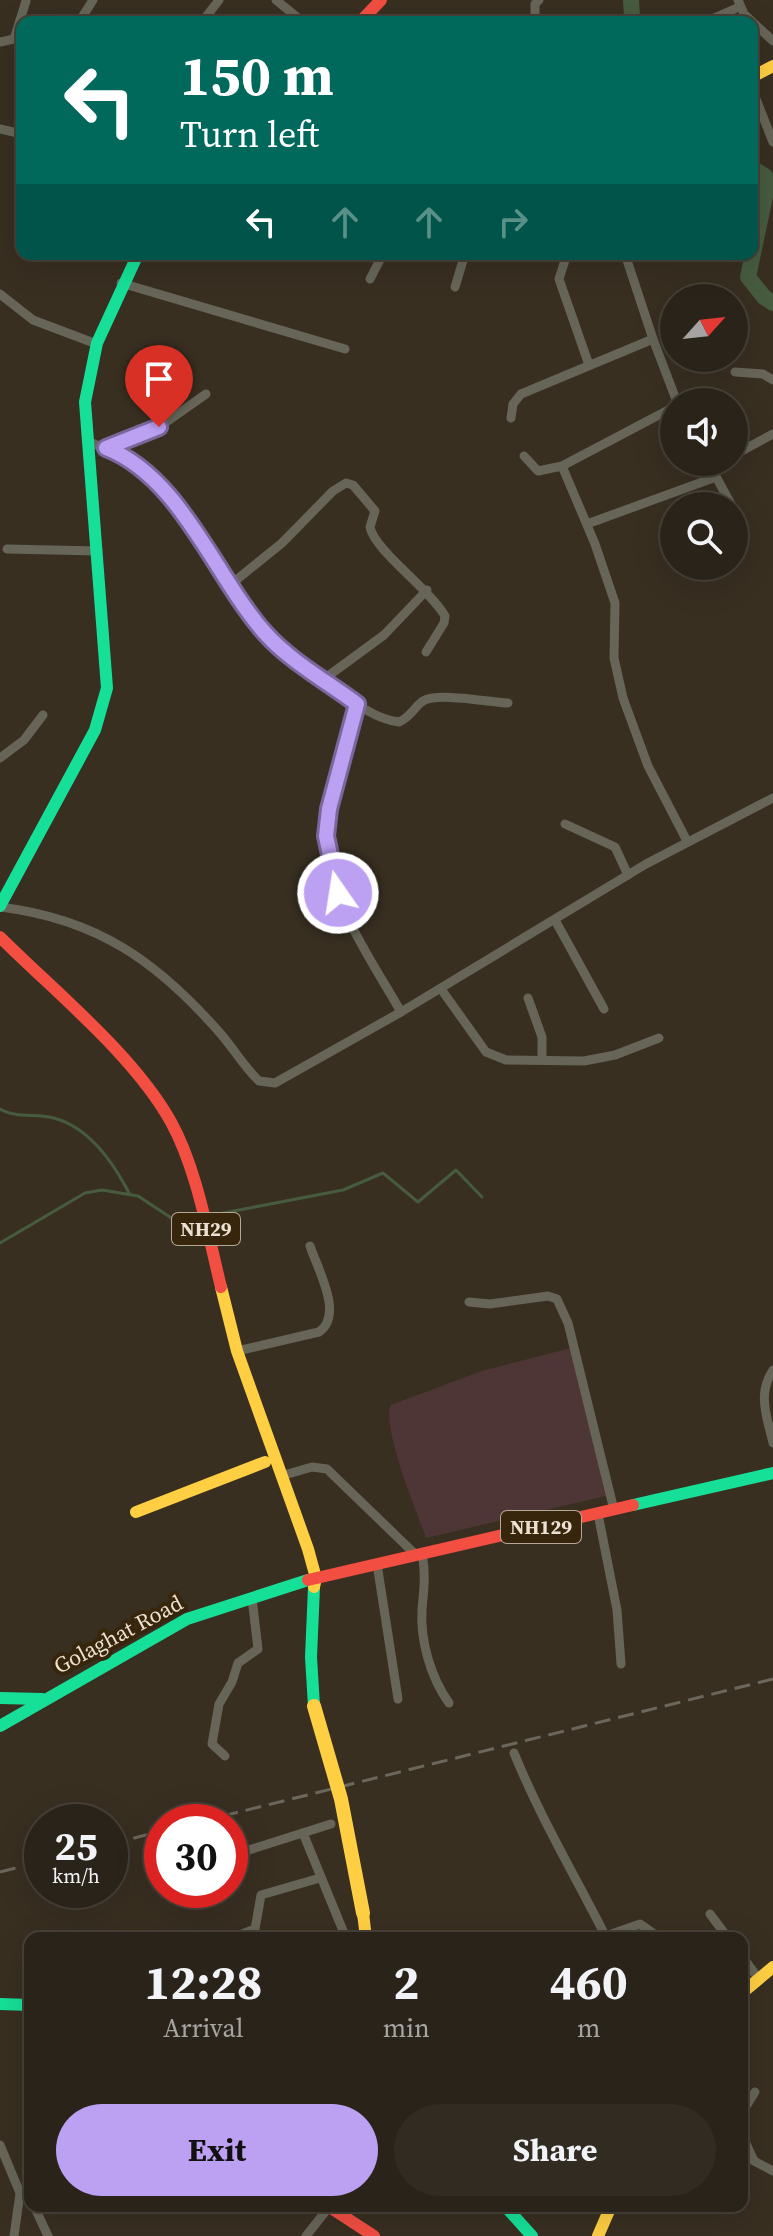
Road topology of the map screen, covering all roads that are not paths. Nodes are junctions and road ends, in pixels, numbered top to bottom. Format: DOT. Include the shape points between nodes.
graph roads {
  1 [pos="219,0"];
  2 [pos="276,0"];
  3 [pos="738,3"];
  4 [pos="207,16"];
  5 [pos="296,16"];
  6 [pos="715,16"];
  7 [pos="758,25"];
  8 [pos="16,33"];
  9 [pos="773,41"];
  10 [pos="0,42"];
  11 [pos="758,104"];
  12 [pos="773,142"];
  13 [pos="134,260"];
  14 [pos="380,260"];
  15 [pos="463,260"];
  16 [pos="565,260"];
  17 [pos="627,260"];
  18 [pos="370,279"];
  19 [pos="121,283"];
  20 [pos="455,287"];
  21 [pos="0,294"];
  22 [pos="653,339"];
  23 [pos="94,343"];
  24 [pos="345,349"];
  25 [pos="589,365"];
  26 [pos="735,372"];
  27 [pos="773,380"];
  28 [pos="672,388"];
  29 [pos="206,394"];
  30 [pos="660,414"];
  31 [pos="511,418"];
  32 [pos="773,434"];
  33 [pos="87,441"];
  34 [pos="748,447"];
  35 [pos="106,448"];
  36 [pos="524,456"];
  37 [pos="562,466"];
  38 [pos="696,476"];
  39 [pos="587,524"];
  40 [pos="7,549"];
  41 [pos="98,551"];
  42 [pos="230,585"];
  43 [pos="427,590"];
  44 [pos="426,652"];
  45 [pos="324,679"];
  46 [pos="508,703"];
  47 [pos="357,704"];
  48 [pos="43,715"];
  49 [pos="0,758"];
  50 [pos="773,798"];
  51 [pos="565,824"];
  52 [pos="687,841"];
  53 [pos="628,875"];
  54 [pos="0,906"];
  55 [pos="555,920"];
  56 [pos="0,937"];
  57 [pos="0,950"];
  58 [pos="441,989"];
  59 [pos="528,998"];
  60 [pos="604,1009"];
  61 [pos="401,1012"];
  62 [pos="659,1038"];
  63 [pos="542,1060"];
  64 [pos="310,1246"];
  65 [pos="469,1302"];
  66 [pos="237,1351"];
  67 [pos="773,1370"];
  68 [pos="773,1443"];
  69 [pos="265,1462"];
  70 [pos="773,1473"];
  71 [pos="281,1476"];
  72 [pos="614,1510"];
  73 [pos="136,1512"];
  74 [pos="598,1514"];
  75 [pos="419,1554"];
  76 [pos="377,1564"];
  77 [pos="313,1582"];
  78 [pos="252,1598"];
  79 [pos="621,1664"];
  80 [pos="0,1698"];
  81 [pos="42,1699"];
  82 [pos="398,1699"];
  83 [pos="449,1703"];
  84 [pos="0,1726"];
  85 [pos="514,1753"];
  86 [pos="225,1756"];
  87 [pos="331,1824"];
  88 [pos="303,1833"];
  89 [pos="248,1850"];
  90 [pos="320,1878"];
  91 [pos="710,1914"];
  92 [pos="247,1932"];
  93 [pos="343,1932"];
  94 [pos="365,1932"];
  95 [pos="599,1932"];
  96 [pos="617,1932"];
  97 [pos="651,1932"];
  98 [pos="724,1932"];
  99 [pos="748,1964"];
  100 [pos="773,1967"];
  101 [pos="758,1978"];
  102 [pos="748,1987"];
  103 [pos="0,2004"];
  104 [pos="24,2005"];
  105 [pos="755,2092"];
  106 [pos="748,2103"];
  107 [pos="0,2145"];
  108 [pos="748,2148"];
  109 [pos="773,2171"];
  110 [pos="20,2193"];
  111 [pos="24,2197"];
  112 [pos="36,2212"];
  113 [pos="324,2212"];
  114 [pos="338,2212"];
  115 [pos="510,2212"];
  116 [pos="608,2212"];
  117 [pos="14,2236"];
  118 [pos="48,2236"];
  119 [pos="306,2236"];
  120 [pos="374,2236"];
  121 [pos="532,2236"];
  122 [pos="598,2236"];
  1 -- 4 [label="street"];
  2 -- 5 [label="street"];
  3 -- 6 [label="street"];
  7 -- 9 [label="street"];
  8 -- 10 [label="street" via="14,39"];
  11 -- 12 [label="street"];
  13 -- 19 [label="main road"];
  14 -- 18 [label="street"];
  15 -- 20 [label="street"];
  16 -- 25 [label="street" via="559,279"];
  17 -- 22 [label="street"];
  19 -- 23 [label="main road"];
  19 -- 24 [label="street"];
  21 -- 23 [label="street" via="33,320"];
  22 -- 25 [label="street"];
  22 -- 28 [label="street"];
  23 -- 33 [label="main road" via="85,402"];
  25 -- 31 [label="street" via="521,394"];
  26 -- 27 [label="street"];
  29 -- 35 [label="street" via="159,427"];
  30 -- 37 [label="street"];
  32 -- 34 [label="street"];
  33 -- 35 [label="street"];
  33 -- 41 [label="main road"];
  35 -- 42 [label="street" via="156,484"];
  36 -- 37 [label="street" via="538,471"];
  37 -- 39 [label="street"];
  38 -- 39 [label="street"];
  39 -- 52 [label="street" via="615,603 614,658 623,698 648,766"];
  40 -- 41 [label="street"];
  41 -- 54 [label="main road" via="106,667 102,707 95,730"];
  42 -- 43 [label="street" via="346,483 375,511 370,527 377,541"];
  42 -- 45 [label="street" via="279,648"];
  43 -- 44 [label="street" via="445,616"];
  43 -- 45 [label="street" via="384,635"];
  45 -- 47 [label="street"];
  46 -- 47 [label="street" via="433,697 399,722"];
  47 -- 61 [label="street" via="326,836 338,893"];
  48 -- 49 [label="street" via="24,740"];
  50 -- 52 [label="street"];
  51 -- 53 [label="street" via="615,847"];
  52 -- 53 [label="street"];
  53 -- 55 [label="street"];
  54 -- 61 [label="street" via="51,914 129,949 164,974 264,1084 281,1081"];
  55 -- 58 [label="street"];
  55 -- 60 [label="street"];
  56 -- 66 [label="main road, NH29" via="122,1057 163,1106 193,1180"];
  57 -- 69 [label="main road, NH29" via="115,1062 159,1117 191,1203 225,1340"];
  58 -- 61 [label="street"];
  58 -- 63 [label="street" via="486,1052 506,1060"];
  59 -- 63 [label="street" via="542,1037"];
  62 -- 63 [label="street" via="584,1061"];
  64 -- 66 [label="street" via="328,1303 329,1325 319,1332"];
  65 -- 72 [label="street" via="557,1299 568,1323"];
  66 -- 71 [label="main road, NH29"];
  67 -- 68 [label="street" via="763,1389"];
  69 -- 73 [label="main road"];
  69 -- 77 [label="main road, NH29"];
  70 -- 72 [label="main road, NH129"];
  71 -- 75 [label="street" via="312,1467 327,1469"];
  71 -- 77 [label="main road, NH29"];
  72 -- 74 [label="main road, NH129"];
  74 -- 75 [label="main road, NH129"];
  74 -- 79 [label="street" via="617,1610"];
  75 -- 76 [label="main road, NH129"];
  75 -- 83 [label="street" via="427,1587 422,1615 430,1667"];
  76 -- 77 [label="main road, NH129"];
  76 -- 82 [label="street"];
  77 -- 78 [label="main road, Golaghat Road"];
  77 -- 94 [label="main road, bridge" via="314,1706 341,1799"];
  78 -- 81 [label="main road, Golaghat Road" via="187,1619"];
  78 -- 86 [label="street" via="258,1649 238,1663 211,1736"];
  80 -- 81 [label="main road"];
  81 -- 84 [label="main road, Golaghat Road"];
  85 -- 95 [label="street"];
  87 -- 88 [label="street"];
  88 -- 89 [label="street"];
  88 -- 90 [label="street"];
  90 -- 92 [label="street" via="261,1895 255,1929"];
  90 -- 93 [label="street"];
  91 -- 98 [label="street"];
  96 -- 97 [label="street" via="640,1924"];
  99 -- 101 [label="street"];
  100 -- 101 [label="main road"];
  101 -- 102 [label="main road"];
  103 -- 104 [label="main road"];
  105 -- 106 [label="street"];
  107 -- 110 [label="street"];
  108 -- 109 [label="street" via="754,2161"];
  110 -- 111 [label="street"];
  110 -- 117 [label="street"];
  112 -- 118 [label="street"];
  113 -- 119 [label="street"];
  114 -- 120 [label="main road"];
  115 -- 121 [label="main road"];
  116 -- 122 [label="main road"];
}
